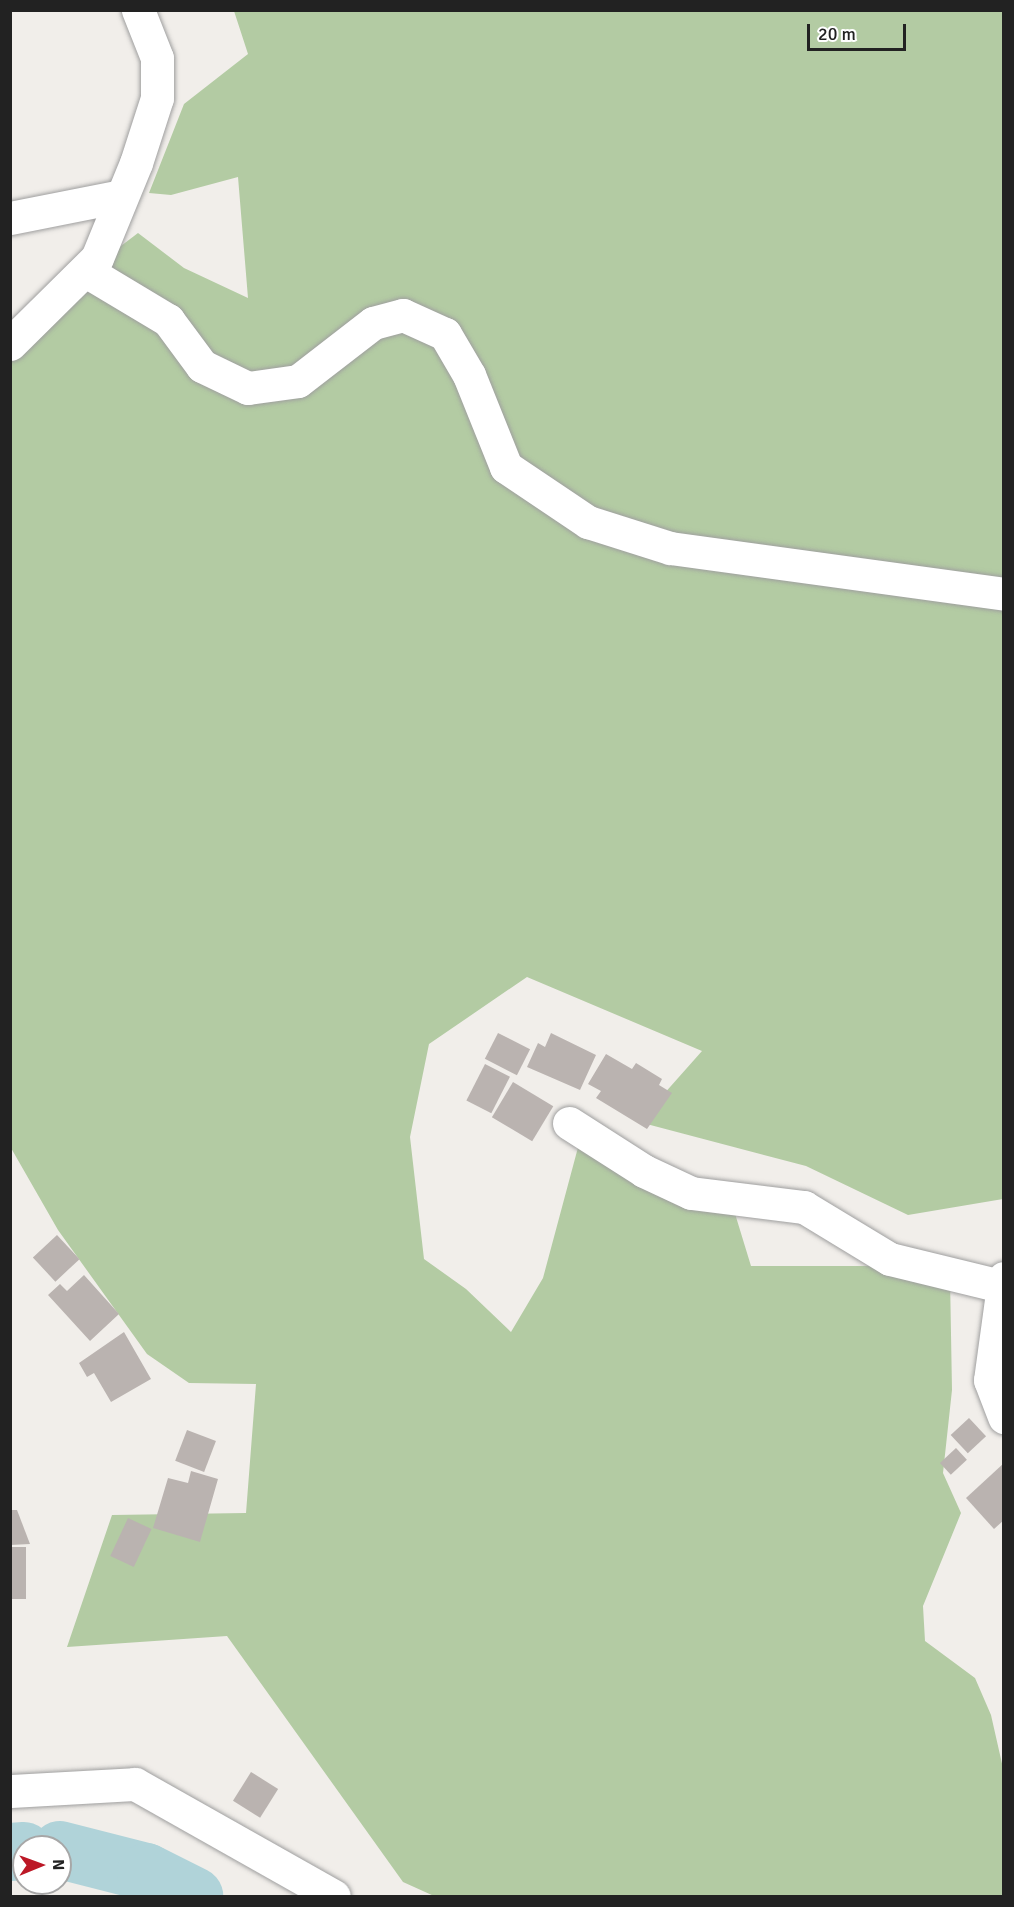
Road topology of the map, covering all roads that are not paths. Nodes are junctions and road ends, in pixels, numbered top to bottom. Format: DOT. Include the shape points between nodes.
graph roads {
  1 [pos="138,10"];
  2 [pos="121,196"];
  3 [pos="10,218"];
  4 [pos="86,271"];
  5 [pos="10,344"];
  6 [pos="1004,594"];
  7 [pos="569,1123"];
  8 [pos="1002,1282"];
  9 [pos="1004,1417"];
  10 [pos="10,1791"];
  11 [pos="334,1896"];
  1 -- 2 [label="street" via="157,58 157,98"];
  2 -- 3 [label="street"];
  2 -- 4 [label="street" via="97,258"];
  4 -- 5 [label="street"];
  4 -- 6 [label="street" via="168,320 202,366 248,388 298,381 373,323 403,315 445,334 470,375 506,467 588,522 670,548"];
  7 -- 8 [label="street" via="644,1171 692,1193 804,1207 890,1259"];
  8 -- 9 [label="street" via="990,1380"];
  10 -- 11 [label="street" via="135,1784"];
}
